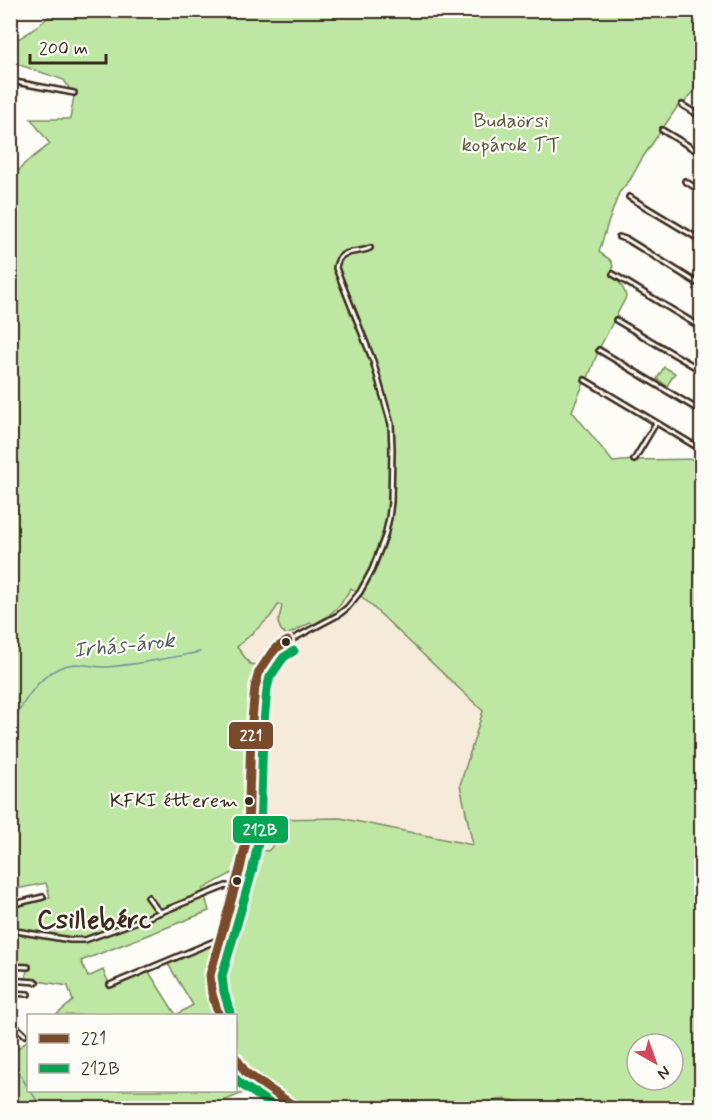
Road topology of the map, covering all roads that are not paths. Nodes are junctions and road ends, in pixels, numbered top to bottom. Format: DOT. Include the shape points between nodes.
graph roads {
  1 [pos="10,81"];
  2 [pos="74,93"];
  3 [pos="682,105"];
  4 [pos="702,117"];
  5 [pos="662,130"];
  6 [pos="702,154"];
  7 [pos="685,181"];
  8 [pos="702,192"];
  9 [pos="629,197"];
  10 [pos="619,237"];
  11 [pos="702,241"];
  12 [pos="370,248"];
  13 [pos="613,274"];
  14 [pos="702,286"];
  15 [pos="616,320"];
  16 [pos="702,328"];
  17 [pos="599,350"];
  18 [pos="702,372"];
  19 [pos="585,380"];
  20 [pos="702,412"];
  21 [pos="656,423"];
  22 [pos="702,450"];
  23 [pos="634,460"];
  24 [pos="235,887"];
  25 [pos="43,897"];
  26 [pos="148,897"];
  27 [pos="10,905"];
  28 [pos="157,909"];
  29 [pos="161,912"];
  30 [pos="156,914"];
  31 [pos="11,929"];
  32 [pos="220,940"];
  33 [pos="10,966"];
  34 [pos="28,967"];
  35 [pos="10,980"];
  36 [pos="36,981"];
  37 [pos="110,985"];
  38 [pos="10,993"];
  39 [pos="27,994"];
  40 [pos="218,1014"];
  41 [pos="10,1021"];
  42 [pos="25,1035"];
  43 [pos="237,1060"];
  44 [pos="297,1108"];
  1 -- 2 [label="street"];
  3 -- 4 [label="street"];
  5 -- 6 [label="street"];
  7 -- 8 [label="street"];
  9 -- 11 [label="street"];
  10 -- 14 [label="street"];
  12 -- 24 [label="street" via="341,256 336,266 373,361 392,432 386,536 366,580 347,608 276,648 259,672 253,705 248,833"];
  13 -- 16 [label="street"];
  15 -- 18 [label="street"];
  17 -- 20 [label="street"];
  19 -- 21 [label="street"];
  21 -- 22 [label="street"];
  21 -- 23 [label="street"];
  24 -- 29 [label="street" via="226,886"];
  24 -- 32 [label="street"];
  25 -- 27 [label="street"];
  26 -- 28 [label="street"];
  28 -- 29 [label="street"];
  28 -- 30 [label="street"];
  29 -- 30 [label="street"];
  30 -- 31 [label="street" via="85,940"];
  32 -- 37 [label="street"];
  32 -- 40 [label="street" via="210,975"];
  33 -- 34 [label="street"];
  35 -- 36 [label="street"];
  38 -- 39 [label="street"];
  41 -- 42 [label="street"];
  43 -- 44 [label="street" via="246,1073"];
}
